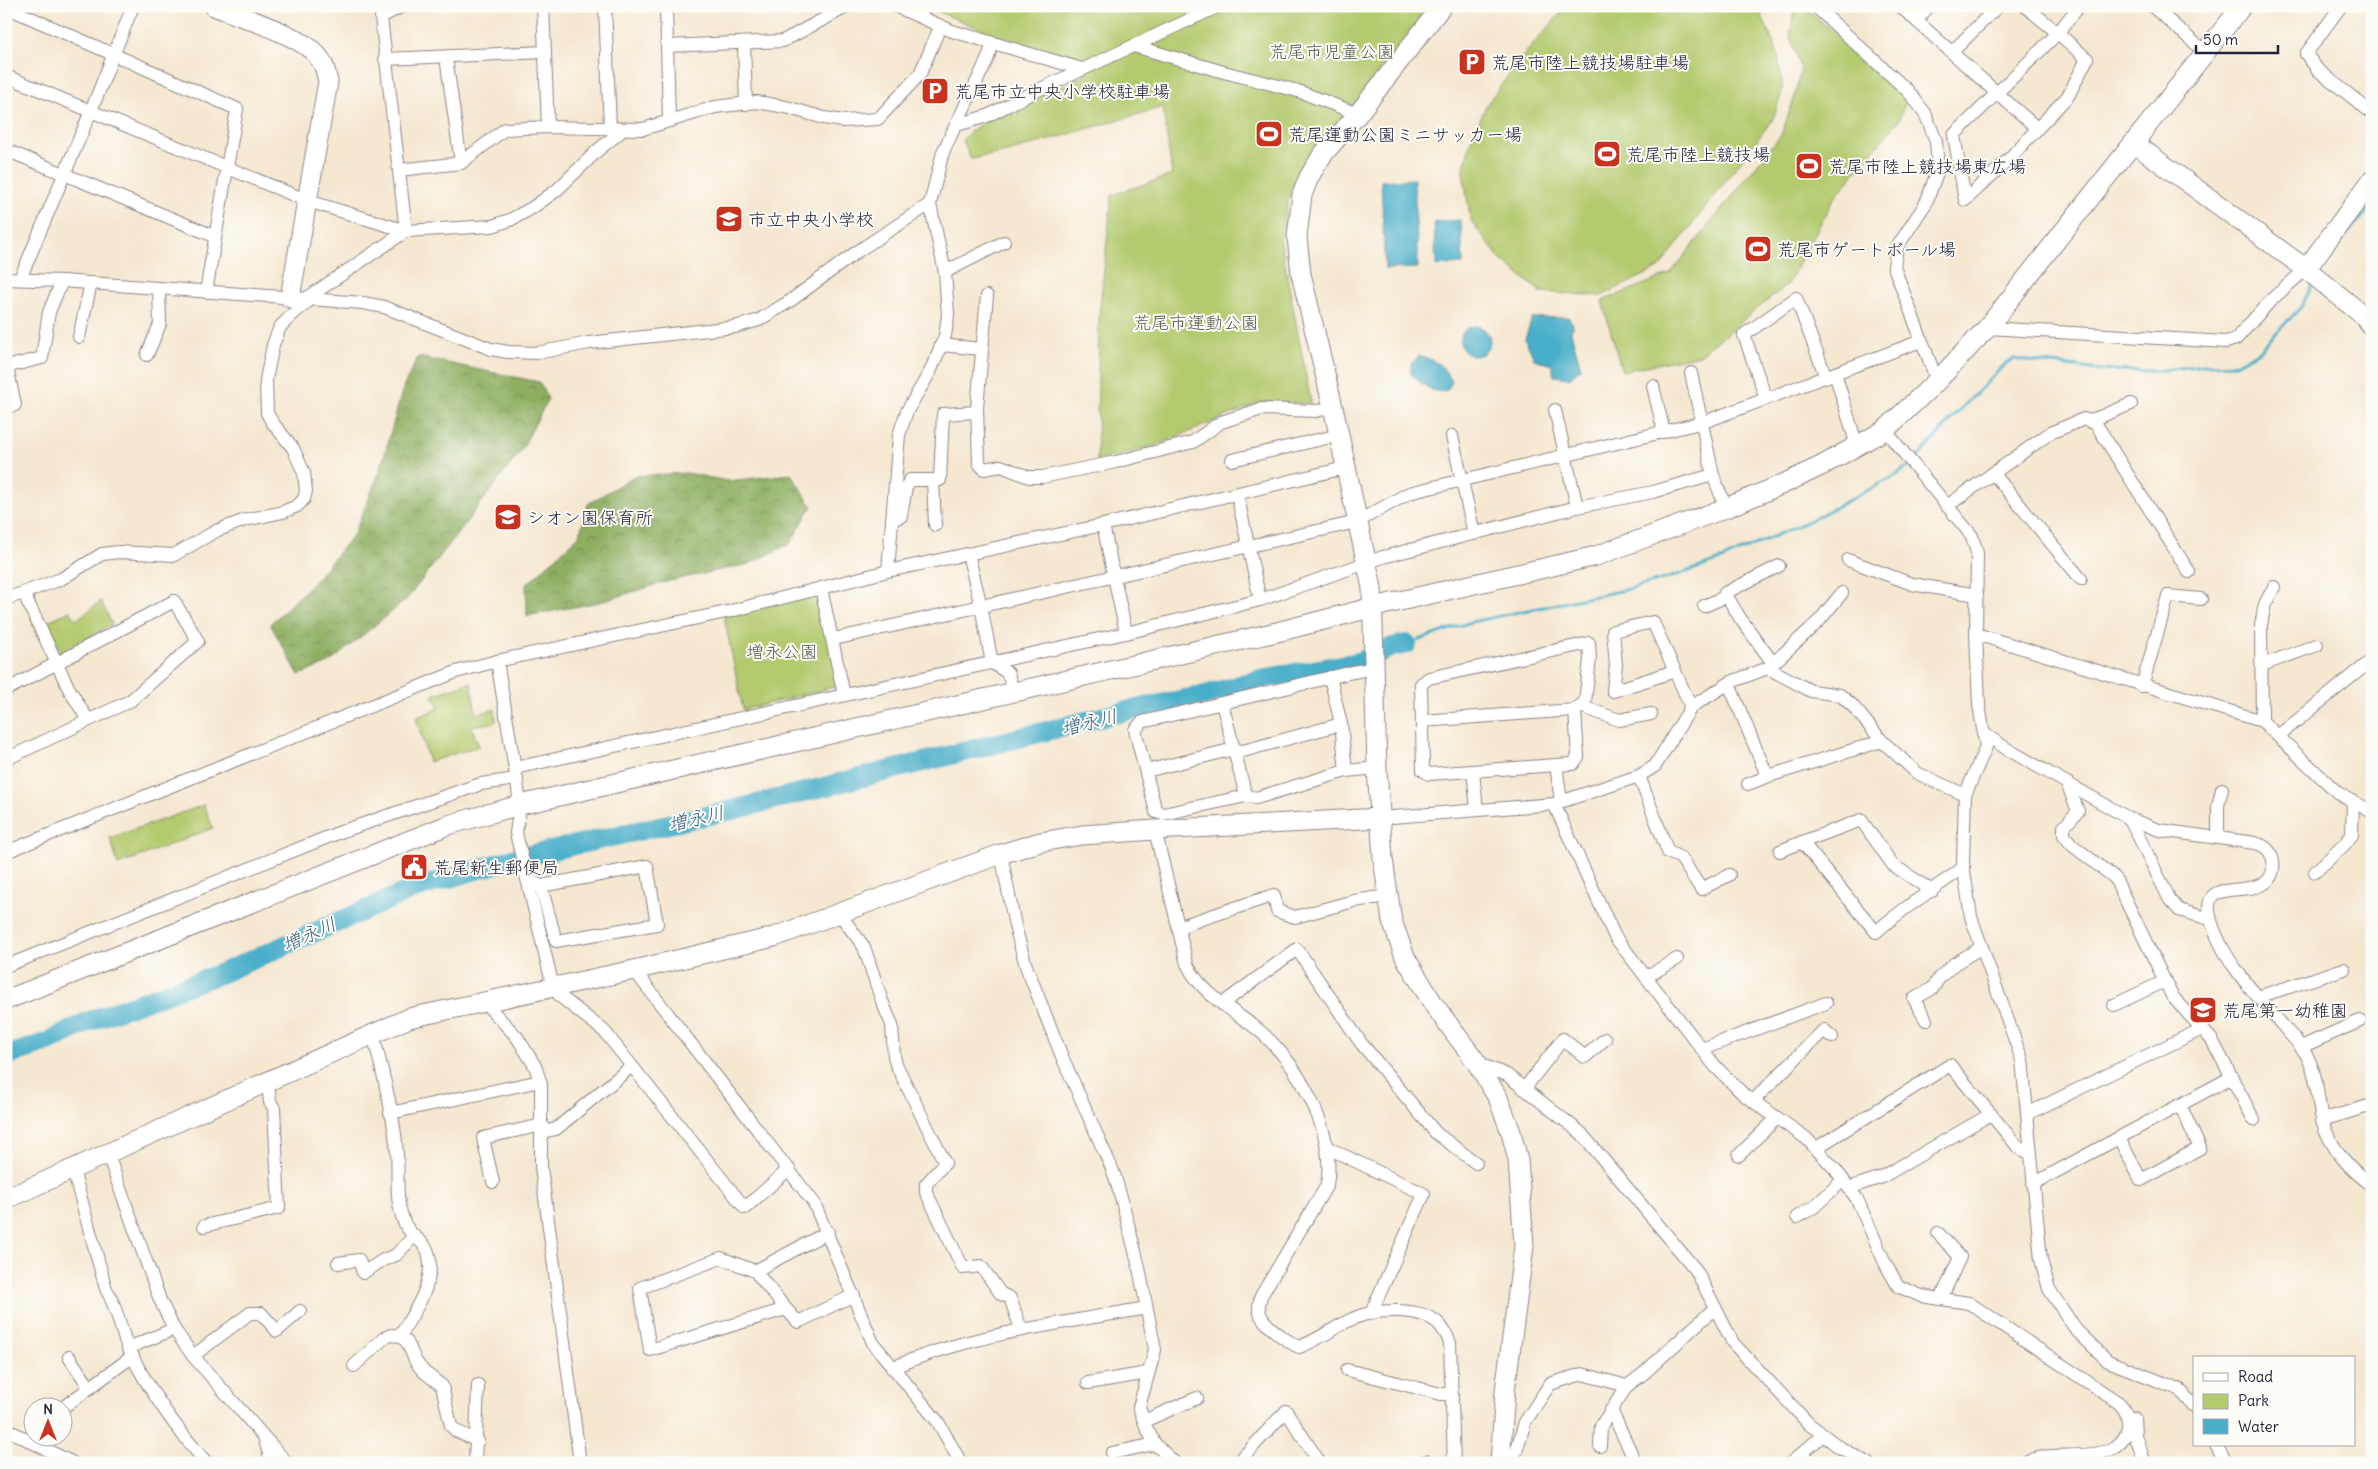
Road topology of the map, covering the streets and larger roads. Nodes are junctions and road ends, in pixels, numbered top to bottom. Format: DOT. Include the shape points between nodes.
graph roads {
  1 [pos="133,6"];
  2 [pos="214,6"];
  3 [pos="403,6"];
  4 [pos="543,6"];
  5 [pos="605,6"];
  6 [pos="666,6"];
  7 [pos="848,6"];
  8 [pos="895,6"];
  9 [pos="1219,6"];
  10 [pos="1442,6"];
  11 [pos="1815,6"];
  12 [pos="1900,6"];
  13 [pos="1929,6"];
  14 [pos="1998,6"];
  15 [pos="2024,6"];
  16 [pos="2079,6"];
  17 [pos="2152,6"];
  18 [pos="2242,6"];
  19 [pos="2340,6"];
  20 [pos="6,7"];
  21 [pos="1917,20"];
  22 [pos="940,28"];
  23 [pos="2058,32"];
  24 [pos="744,43"];
  25 [pos="993,43"];
  26 [pos="667,46"];
  27 [pos="1134,46"];
  28 [pos="545,52"];
  29 [pos="1952,52"];
  30 [pos="2205,52"];
  31 [pos="114,54"];
  32 [pos="446,56"];
  33 [pos="385,60"];
  34 [pos="1082,69"];
  35 [pos="6,76"];
  36 [pos="1997,94"];
  37 [pos="746,104"];
  38 [pos="91,111"];
  39 [pos="2372,113"];
  40 [pos="1358,114"];
  41 [pos="669,120"];
  42 [pos="957,125"];
  43 [pos="548,127"];
  44 [pos="610,128"];
  45 [pos="2037,128"];
  46 [pos="624,129"];
  47 [pos="2135,144"];
  48 [pos="6,150"];
  49 [pos="461,163"];
  50 [pos="227,168"];
  51 [pos="399,170"];
  52 [pos="65,173"];
  53 [pos="2372,180"];
  54 [pos="308,201"];
  55 [pos="930,204"];
  56 [pos="406,231"];
  57 [pos="214,236"];
  58 [pos="1004,242"];
  59 [pos="2307,270"];
  60 [pos="945,272"];
  61 [pos="20,278"];
  62 [pos="6,279"];
  63 [pos="62,281"];
  64 [pos="91,283"];
  65 [pos="159,288"];
  66 [pos="206,292"];
  67 [pos="987,296"];
  68 [pos="301,299"];
  69 [pos="2370,313"];
  70 [pos="1987,328"];
  71 [pos="79,337"];
  72 [pos="1921,341"];
  73 [pos="941,345"];
  74 [pos="982,349"];
  75 [pos="147,355"];
  76 [pos="6,367"];
  77 [pos="1691,372"];
  78 [pos="1830,375"];
  79 [pos="1937,381"];
  80 [pos="1653,386"];
  81 [pos="1766,399"];
  82 [pos="2131,404"];
  83 [pos="6,407"];
  84 [pos="1334,408"];
  85 [pos="1555,410"];
  86 [pos="977,412"];
  87 [pos="2090,421"];
  88 [pos="1702,422"];
  89 [pos="1885,430"];
  90 [pos="1664,432"];
  91 [pos="1339,435"];
  92 [pos="1452,436"];
  93 [pos="1857,446"];
  94 [pos="1566,457"];
  95 [pos="1232,460"];
  96 [pos="1345,468"];
  97 [pos="1993,473"];
  98 [pos="1713,475"];
  99 [pos="933,480"];
  100 [pos="1462,481"];
  101 [pos="1238,494"];
  102 [pos="1947,506"];
  103 [pos="1578,507"];
  104 [pos="1726,508"];
  105 [pos="892,520"];
  106 [pos="1357,522"];
  107 [pos="935,525"];
  108 [pos="1103,525"];
  109 [pos="1474,534"];
  110 [pos="1248,547"];
  111 [pos="968,554"];
  112 [pos="1848,560"];
  113 [pos="1366,563"];
  114 [pos="1779,566"];
  115 [pos="888,572"];
  116 [pos="2189,572"];
  117 [pos="1113,577"];
  118 [pos="2081,579"];
  119 [pos="2274,587"];
  120 [pos="821,588"];
  121 [pos="1842,593"];
  122 [pos="24,594"];
  123 [pos="1976,595"];
  124 [pos="1727,596"];
  125 [pos="6,598"];
  126 [pos="2201,599"];
  127 [pos="1260,600"];
  128 [pos="981,606"];
  129 [pos="1704,606"];
  130 [pos="1374,607"];
  131 [pos="1126,633"];
  132 [pos="1976,634"];
  133 [pos="834,639"];
  134 [pos="2317,645"];
  135 [pos="2372,660"];
  136 [pos="497,661"];
  137 [pos="992,663"];
  138 [pos="57,664"];
  139 [pos="2262,665"];
  140 [pos="1770,666"];
  141 [pos="1374,668"];
  142 [pos="1675,671"];
  143 [pos="1330,677"];
  144 [pos="1729,684"];
  145 [pos="2142,686"];
  146 [pos="6,690"];
  147 [pos="1013,692"];
  148 [pos="844,694"];
  149 [pos="1222,703"];
  150 [pos="1691,707"];
  151 [pos="1578,708"];
  152 [pos="1650,714"];
  153 [pos="88,720"];
  154 [pos="1422,721"];
  155 [pos="2262,721"];
  156 [pos="1341,724"];
  157 [pos="1983,733"];
  158 [pos="2278,736"];
  159 [pos="1882,741"];
  160 [pos="1234,749"];
  161 [pos="6,759"];
  162 [pos="1556,765"];
  163 [pos="1377,768"];
  164 [pos="1146,771"];
  165 [pos="1346,771"];
  166 [pos="1473,771"];
  167 [pos="516,774"];
  168 [pos="1772,775"];
  169 [pos="1639,776"];
  170 [pos="2067,783"];
  171 [pos="1748,784"];
  172 [pos="2222,789"];
  173 [pos="1965,795"];
  174 [pos="1246,796"];
  175 [pos="2353,801"];
  176 [pos="1557,802"];
  177 [pos="520,805"];
  178 [pos="1478,810"];
  179 [pos="2372,812"];
  180 [pos="1380,818"];
  181 [pos="2130,819"];
  182 [pos="1155,830"];
  183 [pos="2218,838"];
  184 [pos="1802,842"];
  185 [pos="1780,851"];
  186 [pos="6,852"];
  187 [pos="1001,854"];
  188 [pos="1964,867"];
  189 [pos="2315,872"];
  190 [pos="526,875"];
  191 [pos="1729,875"];
  192 [pos="541,886"];
  193 [pos="1932,891"];
  194 [pos="1387,896"];
  195 [pos="840,913"];
  196 [pos="2210,919"];
  197 [pos="1178,927"];
  198 [pos="1982,947"];
  199 [pos="1677,959"];
  200 [pos="6,966"];
  201 [pos="2344,969"];
  202 [pos="634,970"];
  203 [pos="1646,977"];
  204 [pos="2165,981"];
  205 [pos="553,987"];
  206 [pos="2258,997"];
  207 [pos="6,1000"];
  208 [pos="484,1002"];
  209 [pos="1826,1003"];
  210 [pos="1222,1004"];
  211 [pos="2114,1006"];
  212 [pos="1926,1020"];
  213 [pos="2360,1021"];
  214 [pos="2202,1029"];
  215 [pos="1824,1030"];
  216 [pos="373,1033"];
  217 [pos="1605,1038"];
  218 [pos="2301,1047"];
  219 [pos="1702,1049"];
  220 [pos="1476,1062"];
  221 [pos="632,1066"];
  222 [pos="2232,1078"];
  223 [pos="268,1081"];
  224 [pos="540,1081"];
  225 [pos="1524,1089"];
  226 [pos="1753,1101"];
  227 [pos="2180,1105"];
  228 [pos="2372,1105"];
  229 [pos="390,1113"];
  230 [pos="1991,1114"];
  231 [pos="2027,1114"];
  232 [pos="1777,1118"];
  233 [pos="2254,1120"];
  234 [pos="2322,1120"];
  235 [pos="542,1128"];
  236 [pos="2118,1138"];
  237 [pos="1328,1148"];
  238 [pos="1816,1148"];
  239 [pos="2031,1154"];
  240 [pos="108,1155"];
  241 [pos="1739,1155"];
  242 [pos="1476,1162"];
  243 [pos="789,1169"];
  244 [pos="73,1170"];
  245 [pos="493,1182"];
  246 [pos="1846,1184"];
  247 [pos="2033,1184"];
  248 [pos="2372,1185"];
  249 [pos="6,1199"];
  250 [pos="1798,1217"];
  251 [pos="204,1226"];
  252 [pos="828,1232"];
  253 [pos="1938,1233"];
  254 [pos="414,1236"];
  255 [pos="338,1263"];
  256 [pos="755,1271"];
  257 [pos="854,1295"];
  258 [pos="1941,1299"];
  259 [pos="1146,1308"];
  260 [pos="1715,1308"];
  261 [pos="786,1309"];
  262 [pos="300,1311"];
  263 [pos="1371,1313"];
  264 [pos="174,1329"];
  265 [pos="1021,1329"];
  266 [pos="400,1336"];
  267 [pos="131,1352"];
  268 [pos="193,1356"];
  269 [pos="69,1357"];
  270 [pos="354,1366"];
  271 [pos="892,1368"];
  272 [pos="1347,1370"];
  273 [pos="1148,1373"];
  274 [pos="1088,1383"];
  275 [pos="478,1385"];
  276 [pos="1627,1386"];
  277 [pos="90,1388"];
  278 [pos="1452,1394"];
  279 [pos="1197,1398"];
  280 [pos="72,1401"];
  281 [pos="2193,1405"];
  282 [pos="2122,1406"];
  283 [pos="1611,1410"];
  284 [pos="1144,1421"];
  285 [pos="6,1429"];
  286 [pos="1823,1435"];
  287 [pos="264,1437"];
  288 [pos="478,1441"];
  289 [pos="1155,1444"];
  290 [pos="1600,1446"];
  291 [pos="2217,1446"];
  292 [pos="1112,1453"];
  293 [pos="1500,1461"];
  294 [pos="73,1463"];
  295 [pos="207,1463"];
  296 [pos="272,1463"];
  297 [pos="286,1463"];
  298 [pos="476,1463"];
  299 [pos="580,1463"];
  300 [pos="961,1463"];
  301 [pos="1175,1463"];
  302 [pos="1247,1463"];
  303 [pos="1320,1463"];
  304 [pos="1454,1463"];
  305 [pos="1636,1463"];
  306 [pos="1791,1463"];
  307 [pos="1868,1463"];
  308 [pos="2022,1463"];
  309 [pos="2145,1463"];
  310 [pos="2226,1463"];
  1 -- 31 [label="street"];
  2 -- 54 [label="street" via="298,41 317,55 325,68 328,82"];
  3 -- 33 [label="street" via="381,17"];
  4 -- 28 [label="street"];
  5 -- 44 [label="street"];
  6 -- 26 [label="street"];
  7 -- 24 [label="street" via="783,41"];
  8 -- 22 [label="street"];
  9 -- 27 [label="street"];
  10 -- 40 [label="street"];
  11 -- 72 [label="street" via="1908,91 1925,113 1936,141 1938,170 1926,203 1897,247 1894,267"];
  12 -- 21 [label="street"];
  13 -- 21 [label="street"];
  14 -- 29 [label="street"];
  15 -- 23 [label="street"];
  16 -- 23 [label="street"];
  17 -- 30 [label="street"];
  18 -- 30 [label="street"];
  19 -- 39 [label="street" via="2306,54 2318,70"];
  20 -- 31 [label="street"];
  21 -- 29 [label="street"];
  22 -- 25 [label="street"];
  22 -- 37 [label="street" via="920,74 878,119 824,118 786,107 757,102"];
  23 -- 36 [label="street"];
  23 -- 45 [label="street" via="2087,59 2068,96"];
  24 -- 26 [label="street"];
  24 -- 37 [label="street"];
  25 -- 34 [label="street"];
  25 -- 42 [label="street"];
  26 -- 41 [label="street"];
  27 -- 34 [label="street"];
  27 -- 40 [label="street" via="1298,91"];
  28 -- 32 [label="street"];
  28 -- 43 [label="street"];
  29 -- 36 [label="street"];
  30 -- 47 [label="street"];
  31 -- 38 [label="street"];
  31 -- 50 [label="street" via="237,109"];
  32 -- 33 [label="street"];
  32 -- 49 [label="street"];
  33 -- 51 [label="street"];
  34 -- 42 [label="street" via="987,116"];
  35 -- 38 [label="street"];
  36 -- 45 [label="street"];
  36 -- 45 [label="street" via="1954,135 1965,200"];
  37 -- 41 [label="street" via="715,107"];
  38 -- 50 [label="street"];
  38 -- 52 [label="street"];
  40 -- 84 [label="street" via="1323,154 1309,177 1298,217 1300,274"];
  41 -- 46 [label="street" via="643,129"];
  42 -- 55 [label="street" via="943,152"];
  43 -- 44 [label="street"];
  43 -- 49 [label="street" via="505,129"];
  44 -- 46 [label="street"];
  46 -- 56 [label="street" via="557,190 510,220 492,226"];
  47 -- 59 [label="street"];
  47 -- 70 [label="street"];
  48 -- 52 [label="street"];
  49 -- 51 [label="street"];
  50 -- 54 [label="street"];
  50 -- 57 [label="street"];
  51 -- 56 [label="street"];
  52 -- 57 [label="street"];
  52 -- 61 [label="street"];
  53 -- 59 [label="street"];
  54 -- 56 [label="street"];
  54 -- 68 [label="street"];
  55 -- 60 [label="street"];
  55 -- 68 [label="street" via="858,250 790,301 759,320 735,327 589,343 537,353 508,352 467,341 384,307"];
  56 -- 68 [label="street"];
  57 -- 66 [label="street"];
  58 -- 60 [label="street"];
  59 -- 69 [label="street" via="2341,298"];
  59 -- 70 [label="street" via="2271,300 2236,339 2226,342"];
  60 -- 73 [label="street" via="948,316"];
  61 -- 62 [label="street"];
  61 -- 63 [label="street"];
  63 -- 64 [label="street"];
  63 -- 76 [label="street" via="49,312 42,358"];
  64 -- 65 [label="street"];
  64 -- 71 [label="street"];
  65 -- 66 [label="street"];
  65 -- 75 [label="street" via="160,324"];
  66 -- 68 [label="street"];
  67 -- 74 [label="street"];
  68 -- 122 [label="street" via="294,313 280,327 266,380 267,413 293,448 304,473 304,499 283,512 245,520 223,529 174,555 102,554 61,579"];
  70 -- 79 [label="street"];
  72 -- 78 [label="street"];
  72 -- 79 [label="street"];
  73 -- 74 [label="street"];
  73 -- 105 [label="street" via="930,372 907,410 899,435"];
  74 -- 86 [label="street"];
  76 -- 83 [label="street" via="15,405"];
  77 -- 88 [label="street"];
  78 -- 81 [label="street"];
  78 -- 81 [label="street" via="1796,298 1744,335"];
  78 -- 93 [label="street"];
  79 -- 89 [label="street"];
  80 -- 90 [label="street"];
  81 -- 88 [label="street"];
  82 -- 87 [label="street"];
  84 -- 86 [label="street" via="1316,411 1262,408 1222,422 1193,442 1042,477 1029,477 1001,466 984,470 979,463"];
  84 -- 91 [label="street"];
  85 -- 94 [label="street"];
  86 -- 99 [label="street" via="943,414 940,480"];
  87 -- 97 [label="street" via="2084,419 2050,433"];
  87 -- 116 [label="street" via="2096,424"];
  88 -- 90 [label="street"];
  88 -- 98 [label="street"];
  89 -- 93 [label="street"];
  89 -- 102 [label="street"];
  90 -- 94 [label="street"];
  91 -- 95 [label="street"];
  91 -- 96 [label="street"];
  92 -- 100 [label="street"];
  93 -- 104 [label="street" via="1821,466"];
  94 -- 100 [label="street"];
  94 -- 103 [label="street"];
  96 -- 101 [label="street"];
  96 -- 106 [label="street"];
  97 -- 102 [label="street"];
  97 -- 118 [label="street"];
  98 -- 103 [label="street"];
  98 -- 104 [label="street"];
  99 -- 105 [label="street" via="910,480 902,516"];
  99 -- 107 [label="street"];
  100 -- 106 [label="street" via="1409,493"];
  100 -- 109 [label="street"];
  101 -- 108 [label="street"];
  101 -- 110 [label="street"];
  102 -- 123 [label="street" via="1972,536 1977,553"];
  103 -- 109 [label="street"];
  104 -- 130 [label="street" via="1596,556"];
  105 -- 115 [label="street"];
  106 -- 110 [label="street"];
  106 -- 113 [label="street"];
  108 -- 111 [label="street"];
  108 -- 117 [label="street"];
  109 -- 113 [label="street"];
  110 -- 117 [label="street"];
  110 -- 127 [label="street"];
  111 -- 115 [label="street"];
  111 -- 128 [label="street"];
  112 -- 123 [label="street" via="1912,584"];
  113 -- 127 [label="street"];
  113 -- 130 [label="street"];
  114 -- 124 [label="street" via="1725,593"];
  115 -- 120 [label="street"];
  117 -- 128 [label="street"];
  117 -- 131 [label="street"];
  119 -- 139 [label="street" via="2265,604 2261,625"];
  120 -- 133 [label="street"];
  120 -- 136 [label="street" via="731,611"];
  121 -- 140 [label="street" via="1819,621"];
  122 -- 125 [label="street"];
  122 -- 138 [label="street"];
  123 -- 132 [label="street"];
  124 -- 129 [label="street"];
  124 -- 140 [label="street"];
  126 -- 145 [label="street" via="2168,596"];
  127 -- 131 [label="street"];
  128 -- 133 [label="street"];
  128 -- 137 [label="street"];
  130 -- 141 [label="street"];
  130 -- 147 [label="street"];
  131 -- 137 [label="street"];
  132 -- 145 [label="street"];
  132 -- 157 [label="street" via="1978,705"];
  133 -- 148 [label="street"];
  134 -- 139 [label="street"];
  135 -- 158 [label="street"];
  136 -- 167 [label="street"];
  136 -- 186 [label="street" via="456,672"];
  137 -- 147 [label="street" via="1008,673"];
  137 -- 148 [label="street"];
  138 -- 146 [label="street"];
  138 -- 153 [label="street"];
  138 -- 153 [label="street" via="174,601 198,641 130,701"];
  139 -- 155 [label="street"];
  140 -- 144 [label="street"];
  140 -- 159 [label="street" via="1812,691 1840,695"];
  141 -- 143 [label="street"];
  141 -- 163 [label="street"];
  142 -- 142 [label="street" via="1653,622 1613,631 1616,666 1613,690"];
  142 -- 150 [label="street"];
  143 -- 149 [label="street"];
  143 -- 156 [label="street"];
  144 -- 150 [label="street"];
  144 -- 168 [label="street" via="1766,773"];
  145 -- 155 [label="street"];
  147 -- 177 [label="street"];
  148 -- 167 [label="street"];
  149 -- 160 [label="street"];
  149 -- 164 [label="street" via="1142,722 1135,730"];
  150 -- 169 [label="street" via="1655,766"];
  151 -- 152 [label="street" via="1619,720"];
  151 -- 154 [label="street"];
  151 -- 154 [label="street" via="1585,702 1589,643 1429,678 1421,684"];
  151 -- 162 [label="street" via="1578,756 1573,764"];
  153 -- 161 [label="street"];
  154 -- 166 [label="street" via="1423,770 1429,774"];
  155 -- 158 [label="street"];
  156 -- 160 [label="street" via="1243,751"];
  156 -- 165 [label="street"];
  157 -- 170 [label="street"];
  157 -- 173 [label="street" via="1986,747"];
  158 -- 175 [label="street" via="2338,793"];
  159 -- 168 [label="street"];
  159 -- 173 [label="street" via="1917,773"];
  160 -- 164 [label="street"];
  160 -- 174 [label="street"];
  162 -- 166 [label="street"];
  162 -- 176 [label="street"];
  163 -- 165 [label="street"];
  163 -- 180 [label="street"];
  164 -- 174 [label="street" via="1156,812 1164,814"];
  165 -- 174 [label="street" via="1256,798"];
  166 -- 178 [label="street"];
  167 -- 177 [label="street"];
  167 -- 200 [label="street" via="343,831"];
  168 -- 171 [label="street"];
  169 -- 176 [label="street"];
  169 -- 191 [label="street" via="1668,852 1681,858 1701,889"];
  170 -- 181 [label="street"];
  170 -- 204 [label="street" via="2078,811 2064,827 2064,835 2115,878"];
  172 -- 183 [label="street" via="2218,806"];
  173 -- 188 [label="street"];
  175 -- 179 [label="street"];
  175 -- 189 [label="street" via="2352,835"];
  176 -- 178 [label="street"];
  176 -- 203 [label="street" via="1615,937"];
  177 -- 190 [label="street" via="516,833"];
  177 -- 207 [label="street" via="448,825 394,845"];
  178 -- 180 [label="street"];
  180 -- 182 [label="street"];
  180 -- 194 [label="street"];
  181 -- 183 [label="street" via="2159,830"];
  181 -- 196 [label="street" via="2170,900 2179,910"];
  182 -- 187 [label="street" via="1074,836"];
  182 -- 197 [label="street"];
  183 -- 196 [label="street" via="2255,842 2268,849 2274,862 2272,876 2265,883 2252,888 2224,890 2214,897 2209,907"];
  184 -- 185 [label="street"];
  184 -- 193 [label="street" via="1861,820 1893,865"];
  184 -- 193 [label="street" via="1876,932"];
  187 -- 195 [label="street"];
  187 -- 259 [label="street" via="1026,966 1062,1059 1116,1180"];
  188 -- 193 [label="street"];
  188 -- 198 [label="street" via="1971,917"];
  190 -- 192 [label="street"];
  190 -- 205 [label="street"];
  192 -- 192 [label="street" via="647,866 657,924 556,942"];
  194 -- 197 [label="street" via="1295,917 1277,912 1274,895"];
  194 -- 220 [label="street" via="1392,921 1406,957 1434,1005"];
  195 -- 202 [label="street" via="774,937"];
  195 -- 265 [label="street" via="864,947 892,1025 896,1064 945,1163 926,1184 926,1192 963,1268 981,1266 1001,1294 1010,1298"];
  196 -- 206 [label="street" via="2221,947"];
  197 -- 210 [label="street" via="1193,976"];
  198 -- 212 [label="street" via="1954,964 1933,988 1914,999"];
  198 -- 231 [label="street" via="2022,1060"];
  199 -- 203 [label="street"];
  201 -- 206 [label="street"];
  202 -- 205 [label="street"];
  202 -- 243 [label="street"];
  203 -- 219 [label="street"];
  204 -- 211 [label="street"];
  204 -- 214 [label="street" via="2172,996"];
  205 -- 208 [label="street"];
  205 -- 221 [label="street" via="604,1031"];
  206 -- 218 [label="street"];
  208 -- 216 [label="street" via="410,1018"];
  208 -- 224 [label="street" via="517,1037 535,1066"];
  209 -- 219 [label="street"];
  210 -- 237 [label="street" via="1261,1033 1295,1070 1307,1091"];
  210 -- 242 [label="street" via="1297,949 1361,1043 1436,1133"];
  213 -- 218 [label="street"];
  214 -- 222 [label="street" via="2212,1040"];
  214 -- 231 [label="street"];
  215 -- 226 [label="street"];
  216 -- 223 [label="street"];
  216 -- 229 [label="street"];
  217 -- 225 [label="street" via="1585,1057 1563,1039"];
  218 -- 234 [label="street" via="2315,1073"];
  219 -- 226 [label="street" via="1714,1066"];
  220 -- 225 [label="street" via="1507,1075"];
  220 -- 293 [label="street" via="1498,1098 1511,1132 1522,1200 1524,1246 1505,1391"];
  221 -- 235 [label="street" via="556,1128"];
  221 -- 243 [label="street" via="745,1208"];
  222 -- 227 [label="street"];
  222 -- 233 [label="street"];
  223 -- 240 [label="street"];
  223 -- 251 [label="street" via="270,1102 274,1108 279,1208"];
  224 -- 229 [label="street"];
  224 -- 235 [label="street"];
  225 -- 260 [label="street" via="1581,1134 1625,1184 1696,1270"];
  226 -- 232 [label="street"];
  227 -- 236 [label="street"];
  227 -- 236 [label="street" via="2200,1148 2141,1180"];
  228 -- 234 [label="street"];
  229 -- 254 [label="street" via="397,1153 396,1185 405,1224"];
  230 -- 238 [label="street" via="1950,1065"];
  230 -- 239 [label="street" via="2018,1147"];
  230 -- 246 [label="street" via="1882,1177"];
  231 -- 239 [label="street"];
  232 -- 238 [label="street"];
  232 -- 241 [label="street"];
  234 -- 248 [label="street" via="2341,1157"];
  235 -- 245 [label="street" via="483,1138"];
  235 -- 299 [label="street" via="541,1167"];
  236 -- 247 [label="street"];
  237 -- 263 [label="street" via="1424,1194"];
  237 -- 263 [label="street" via="1330,1168 1327,1185 1261,1296 1261,1316 1286,1341 1298,1346 1356,1317"];
  238 -- 246 [label="street"];
  239 -- 247 [label="street"];
  240 -- 244 [label="street"];
  240 -- 264 [label="street" via="160,1300"];
  243 -- 252 [label="street" via="814,1203"];
  244 -- 249 [label="street"];
  244 -- 267 [label="street" via="106,1289 114,1302"];
  246 -- 250 [label="street"];
  246 -- 258 [label="street" via="1857,1199 1898,1286 1921,1296"];
  247 -- 281 [label="street" via="2040,1260 2049,1289 2076,1330 2108,1361 2179,1389"];
  252 -- 256 [label="street"];
  252 -- 257 [label="street"];
  253 -- 258 [label="street" via="1960,1257"];
  254 -- 255 [label="street" via="396,1255 363,1273 359,1260"];
  254 -- 266 [label="street" via="425,1243 429,1275 424,1293"];
  256 -- 261 [label="street"];
  256 -- 261 [label="street" via="721,1258 640,1288 650,1350"];
  257 -- 261 [label="street" via="798,1322"];
  257 -- 271 [label="street" via="873,1343"];
  258 -- 282 [label="street" via="1970,1303"];
  259 -- 265 [label="street"];
  259 -- 273 [label="street" via="1154,1350"];
  260 -- 276 [label="street"];
  260 -- 286 [label="street" via="1733,1343 1782,1397"];
  262 -- 268 [label="street" via="277,1331 262,1313 250,1313"];
  263 -- 278 [label="street" via="1398,1310 1436,1322 1450,1343"];
  264 -- 267 [label="street"];
  264 -- 268 [label="street"];
  265 -- 271 [label="street" via="914,1358"];
  266 -- 270 [label="street" via="384,1338"];
  266 -- 288 [label="street" via="407,1342 423,1371 442,1386 451,1426"];
  267 -- 277 [label="street"];
  267 -- 295 [label="street" via="163,1408"];
  268 -- 287 [label="street"];
  269 -- 277 [label="street"];
  271 -- 300 [label="street" via="938,1422"];
  272 -- 278 [label="street"];
  273 -- 274 [label="street"];
  273 -- 284 [label="street" via="1139,1407"];
  275 -- 288 [label="street"];
  276 -- 283 [label="street"];
  276 -- 293 [label="street" via="1582,1374 1550,1384 1525,1422 1516,1452"];
  277 -- 280 [label="street"];
  278 -- 304 [label="street"];
  279 -- 284 [label="street"];
  282 -- 308 [label="street" via="2128,1423 2126,1435 2118,1445 2096,1455 2050,1456"];
  282 -- 309 [label="street" via="2127,1405 2134,1417 2135,1435"];
  283 -- 290 [label="street" via="1601,1426"];
  283 -- 305 [label="street"];
  284 -- 289 [label="street"];
  285 -- 294 [label="street"];
  286 -- 306 [label="street"];
  286 -- 307 [label="street" via="1839,1448"];
  287 -- 296 [label="street"];
  287 -- 297 [label="street"];
  288 -- 298 [label="street"];
  289 -- 292 [label="street"];
  289 -- 301 [label="street"];
  291 -- 310 [label="street"];
  302 -- 303 [label="street" via="1243,1457 1286,1410"];
}
